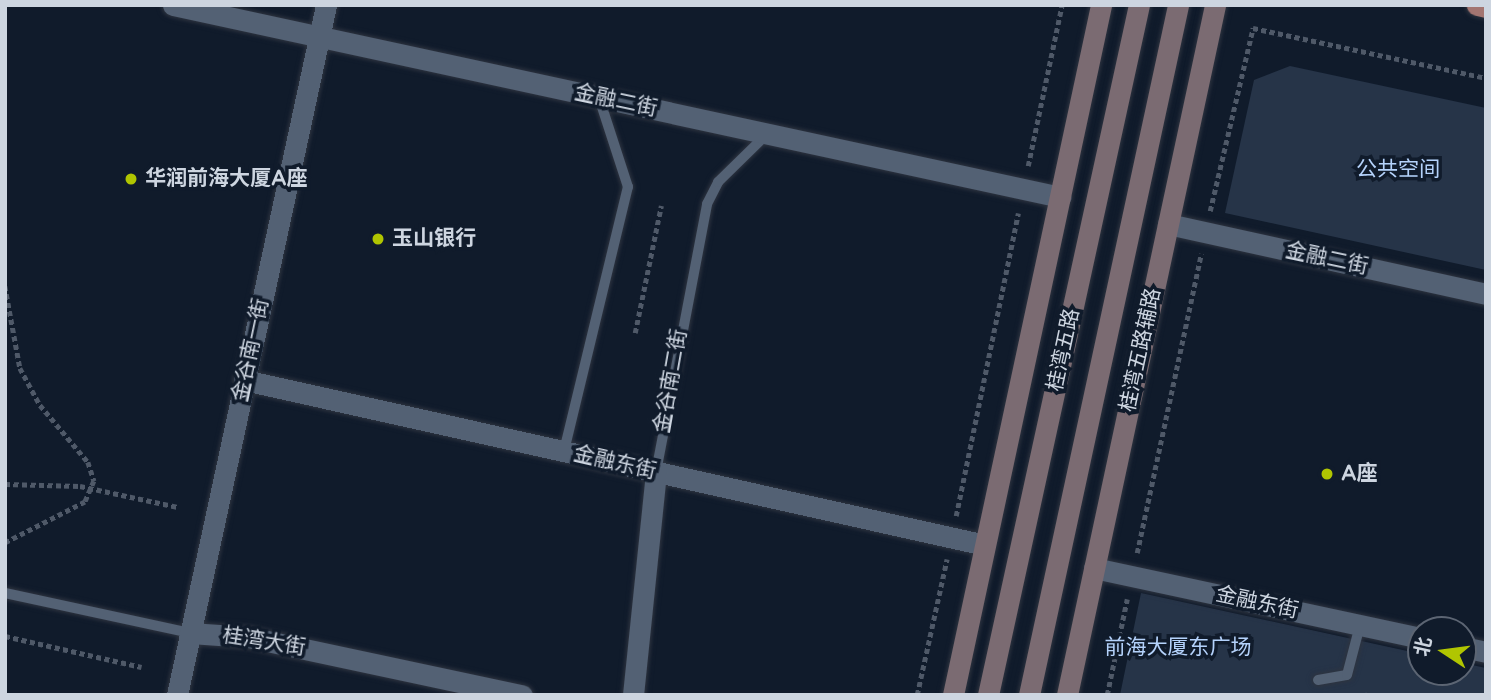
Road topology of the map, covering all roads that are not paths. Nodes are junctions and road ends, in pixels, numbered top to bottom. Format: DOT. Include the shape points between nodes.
graph roads {
  1 [pos="173,5"];
  2 [pos="326,5"];
  3 [pos="1101,5"];
  4 [pos="1139,5"];
  5 [pos="1178,5"];
  6 [pos="1215,5"];
  7 [pos="1477,5"];
  8 [pos="1486,7"];
  9 [pos="319,37"];
  10 [pos="599,97"];
  11 [pos="768,134"];
  12 [pos="1060,197"];
  13 [pos="1168,224"];
  14 [pos="1486,294"];
  15 [pos="244,380"];
  16 [pos="564,452"];
  17 [pos="656,472"];
  18 [pos="985,545"];
  19 [pos="1094,568"];
  20 [pos="5,593"];
  21 [pos="1360,625"];
  22 [pos="190,633"];
  23 [pos="1407,635"];
  24 [pos="1318,680"];
  25 [pos="177,695"];
  26 [pos="522,695"];
  27 [pos="633,695"];
  28 [pos="953,695"];
  29 [pos="988,695"];
  30 [pos="1029,695"];
  31 [pos="1067,695"];
  1 -- 9 [label="street, 金融二街"];
  2 -- 9 [label="street, 金谷南一街"];
  3 -- 12 [label="street"];
  4 -- 29 [label="street, 桂湾五路, bridge"];
  5 -- 30 [label="street, 桂湾五路, bridge"];
  6 -- 13 [label="street, 桂湾五路辅路"];
  7 -- 8 [label="main road"];
  9 -- 10 [label="street, 金融二街"];
  9 -- 15 [label="street, 金谷南一街"];
  10 -- 11 [label="street, 金融二街"];
  10 -- 16 [label="lane" via="628,187"];
  11 -- 12 [label="street, 金融二街"];
  11 -- 17 [label="lane, 金谷南二街" via="718,182 707,204"];
  12 -- 18 [label="street"];
  13 -- 14 [label="street, 金融二街"];
  13 -- 19 [label="street, 桂湾五路辅路"];
  15 -- 16 [label="street, 金融东街"];
  15 -- 22 [label="street, 金谷南一街"];
  16 -- 17 [label="street, 金融东街"];
  17 -- 18 [label="street, 金融东街"];
  17 -- 27 [label="street, 金谷南二街"];
  18 -- 28 [label="street"];
  19 -- 21 [label="street, 金融东街"];
  19 -- 31 [label="street, 桂湾五路辅路"];
  20 -- 22 [label="lane, 桂湾大街"];
  21 -- 23 [label="street, 金融东街"];
  21 -- 24 [label="lane" via="1347,675"];
  22 -- 25 [label="street, 金谷南一街"];
  22 -- 26 [label="street, 桂湾大街" via="248,637"];
}
